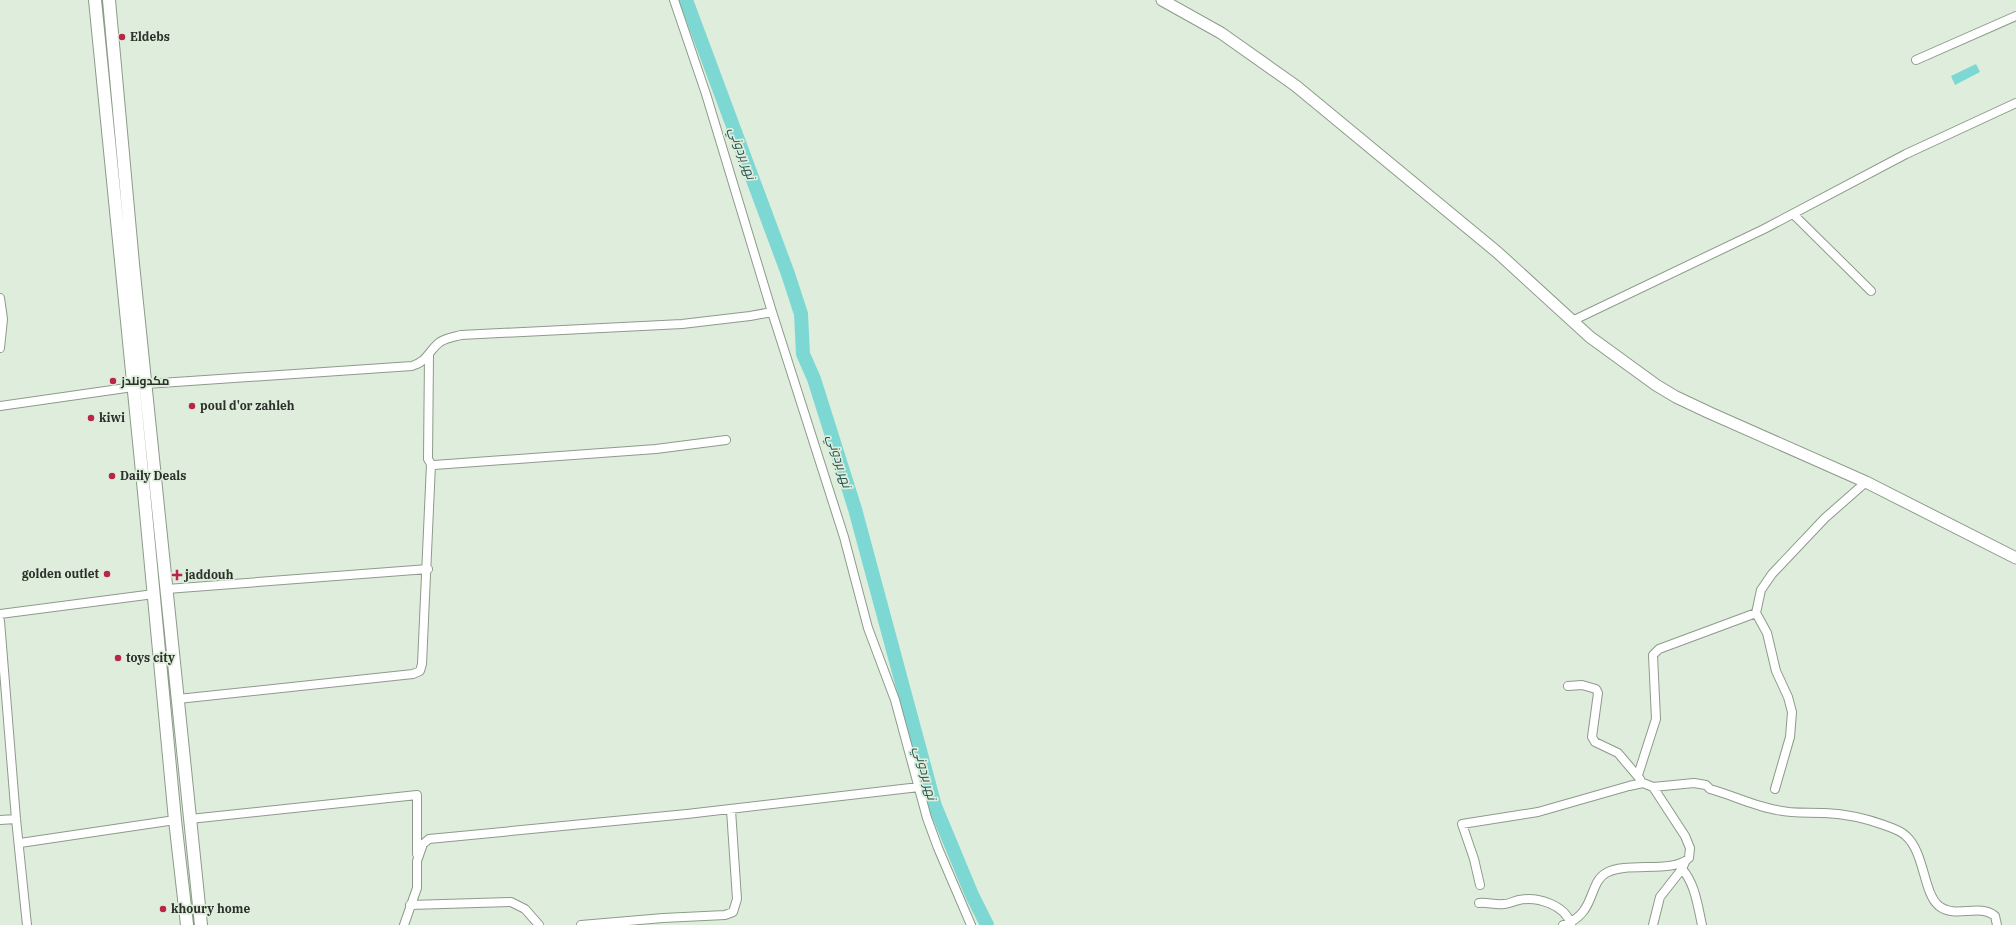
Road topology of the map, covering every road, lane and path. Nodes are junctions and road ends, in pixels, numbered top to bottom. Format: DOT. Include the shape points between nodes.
graph roads {
  1 [pos="95,0"];
  2 [pos="109,0"];
  3 [pos="674,0"];
  4 [pos="1162,0"];
  5 [pos="2016,16"];
  6 [pos="1916,60"];
  7 [pos="2016,103"];
  8 [pos="119,116"];
  9 [pos="106,118"];
  10 [pos="1793,214"];
  11 [pos="1872,291"];
  12 [pos="0,298"];
  13 [pos="772,312"];
  14 [pos="1572,321"];
  15 [pos="0,348"];
  16 [pos="429,355"];
  17 [pos="146,384"];
  18 [pos="133,387"];
  19 [pos="0,406"];
  20 [pos="726,440"];
  21 [pos="431,464"];
  22 [pos="1866,482"];
  23 [pos="2016,558"];
  24 [pos="428,569"];
  25 [pos="167,589"];
  26 [pos="154,594"];
  27 [pos="1756,613"];
  28 [pos="0,614"];
  29 [pos="0,621"];
  30 [pos="1568,686"];
  31 [pos="178,699"];
  32 [pos="1638,775"];
  33 [pos="1643,784"];
  34 [pos="919,787"];
  35 [pos="1653,787"];
  36 [pos="1775,789"];
  37 [pos="731,810"];
  38 [pos="16,819"];
  39 [pos="190,819"];
  40 [pos="0,820"];
  41 [pos="175,820"];
  42 [pos="20,843"];
  43 [pos="417,861"];
  44 [pos="1684,866"];
  45 [pos="1480,885"];
  46 [pos="1479,903"];
  47 [pos="410,905"];
  48 [pos="1568,924"];
  49 [pos="27,925"];
  50 [pos="187,925"];
  51 [pos="201,925"];
  52 [pos="404,925"];
  53 [pos="539,925"];
  54 [pos="581,925"];
  55 [pos="971,925"];
  56 [pos="1653,925"];
  57 [pos="1702,925"];
  58 [pos="1997,925"];
  1 -- 9 [label="highway"];
  2 -- 8 [label="highway"];
  3 -- 13 [label="street" via="706,94"];
  4 -- 14 [label="main road" via="1221,33 1296,86 1491,247"];
  5 -- 6 [label="street"];
  7 -- 10 [label="street" via="1906,154"];
  8 -- 9 [label="highway"];
  8 -- 17 [label="highway"];
  9 -- 18 [label="highway"];
  10 -- 11 [label="street"];
  10 -- 14 [label="street"];
  12 -- 15 [label="street" via="3,319"];
  13 -- 16 [label="street" via="682,324 461,335 444,339"];
  13 -- 34 [label="street" via="844,537 868,628 894,700"];
  14 -- 22 [label="main road" via="1631,368 1676,397"];
  16 -- 17 [label="street" via="421,363 412,366"];
  16 -- 21 [label="street" via="428,459"];
  17 -- 25 [label="highway"];
  18 -- 19 [label="street"];
  18 -- 26 [label="highway"];
  20 -- 21 [label="street" via="656,448"];
  21 -- 24 [label="street"];
  22 -- 23 [label="main road"];
  22 -- 27 [label="street" via="1825,518 1772,574 1761,590"];
  24 -- 25 [label="street"];
  24 -- 31 [label="street" via="422,664 417,673"];
  25 -- 31 [label="highway"];
  26 -- 28 [label="street"];
  26 -- 41 [label="highway"];
  27 -- 32 [label="street" via="1659,649 1653,655 1656,719"];
  27 -- 36 [label="street" via="1768,633 1776,671 1792,712 1790,737"];
  29 -- 38 [label="street"];
  30 -- 32 [label="street" via="1582,685 1596,689 1598,693 1592,737 1595,742 1618,753"];
  31 -- 39 [label="highway"];
  32 -- 33 [label="street"];
  33 -- 35 [label="street"];
  33 -- 45 [label="street" via="1538,812 1462,824"];
  34 -- 37 [label="street"];
  34 -- 55 [label="street" via="938,848"];
  35 -- 44 [label="street" via="1688,843 1691,853"];
  35 -- 58 [label="street" via="1702,784 1770,809 1796,814 1847,815 1898,830 1911,840 1917,849 1930,891 1937,904 1945,910 1954,912 1987,912 1994,916"];
  37 -- 43 [label="street" via="435,838 425,841"];
  37 -- 54 [label="street" via="738,899 733,912 725,915"];
  38 -- 40 [label="street"];
  38 -- 42 [label="street"];
  39 -- 43 [label="street" via="417,795"];
  39 -- 51 [label="highway"];
  41 -- 42 [label="street"];
  41 -- 50 [label="highway"];
  42 -- 49 [label="street"];
  43 -- 47 [label="street" via="416,896"];
  44 -- 48 [label="street" via="1621,869 1606,873 1598,882 1586,908"];
  44 -- 56 [label="street" via="1660,898"];
  44 -- 57 [label="street"];
  46 -- 48 [label="street" via="1508,904 1519,900 1537,899 1560,909"];
  47 -- 52 [label="street"];
  47 -- 53 [label="street" via="511,902 525,909"];
}
